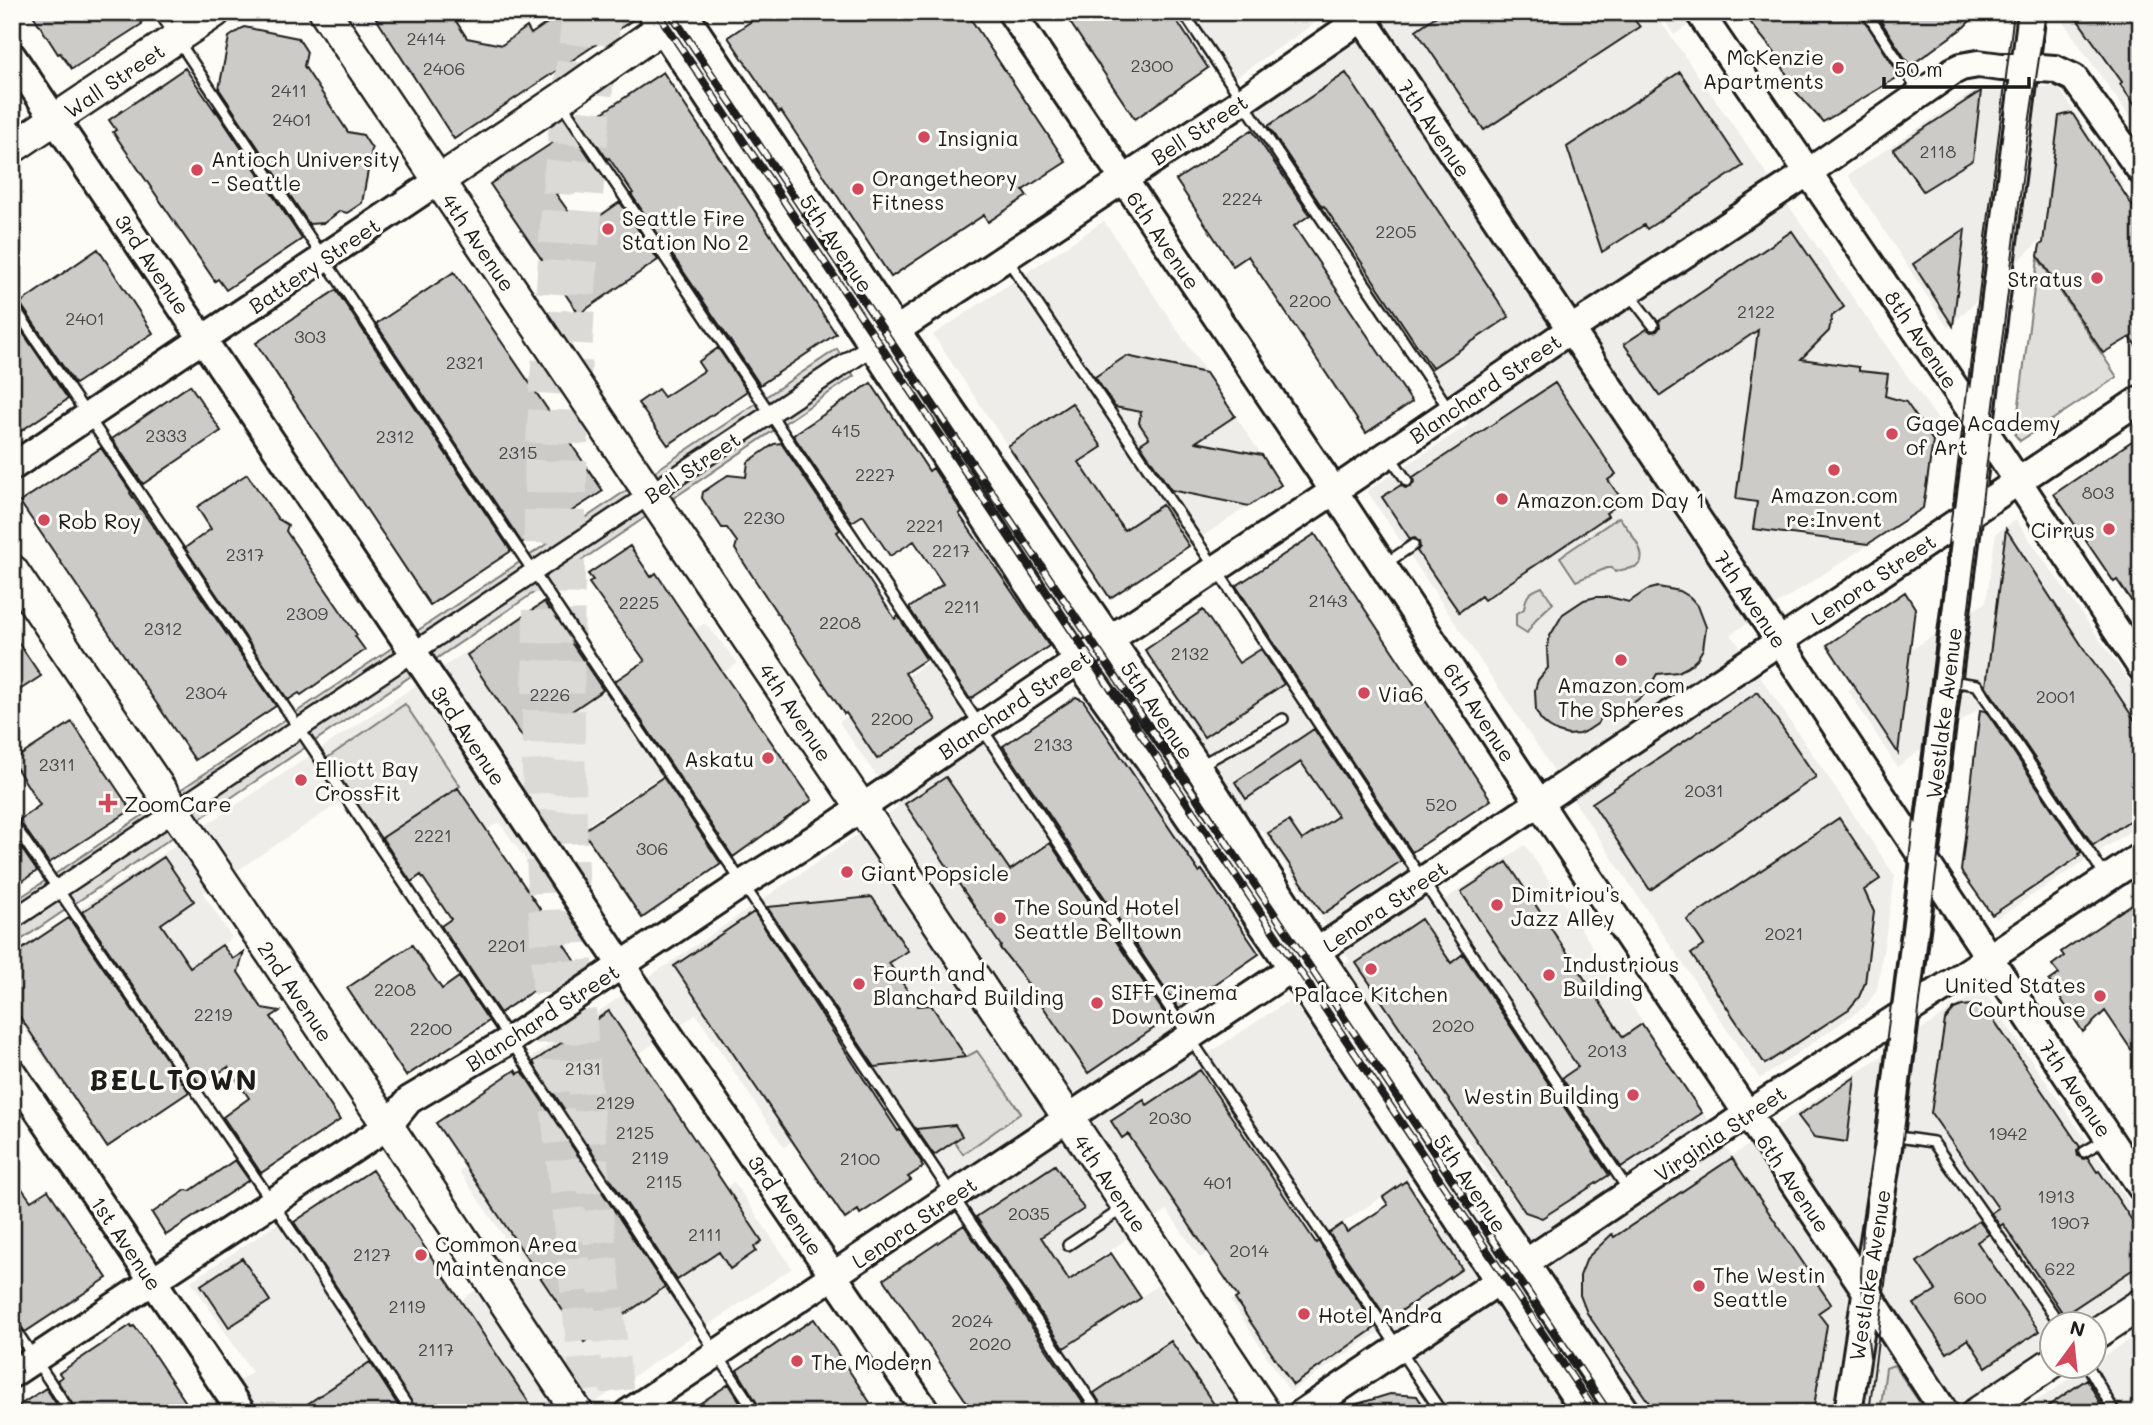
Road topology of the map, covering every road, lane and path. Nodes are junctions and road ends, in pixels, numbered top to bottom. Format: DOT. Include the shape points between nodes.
graph roads {
  1 [pos="159,12"];
  2 [pos="215,12"];
  3 [pos="325,12"];
  4 [pos="1011,12"];
  5 [pos="1183,12"];
  6 [pos="1699,12"];
  7 [pos="1866,12"];
  8 [pos="2032,12"];
  9 [pos="1364,14"];
  10 [pos="672,15"];
  11 [pos="176,38"];
  12 [pos="12,56"];
  13 [pos="2026,67"];
  14 [pos="1921,94"];
  15 [pos="559,100"];
  16 [pos="1242,101"];
  17 [pos="55,119"];
  18 [pos="12,148"];
  19 [pos="2141,171"];
  20 [pos="1808,172"];
  21 [pos="1122,179"];
  22 [pos="438,181"];
  23 [pos="318,249"];
  24 [pos="1006,257"];
  25 [pos="1628,292"];
  26 [pos="12,304"];
  27 [pos="1653,325"];
  28 [pos="896,330"];
  29 [pos="1570,330"];
  30 [pos="203,339"];
  31 [pos="872,346"];
  32 [pos="2141,399"];
  33 [pos="1451,411"];
  34 [pos="771,414"];
  35 [pos="87,416"];
  36 [pos="1981,425"];
  37 [pos="1388,454"];
  38 [pos="12,467"];
  39 [pos="1406,481"];
  40 [pos="2019,482"];
  41 [pos="1334,491"];
  42 [pos="650,496"];
  43 [pos="1968,516"];
  44 [pos="1413,545"];
  45 [pos="1383,565"];
  46 [pos="1216,569"];
  47 [pos="12,570"];
  48 [pos="534,573"];
  49 [pos="1110,639"];
  50 [pos="1780,642"];
  51 [pos="414,653"];
  52 [pos="1078,660"];
  53 [pos="2141,667"];
  54 [pos="1947,681"];
  55 [pos="1283,719"];
  56 [pos="979,728"];
  57 [pos="299,730"];
  58 [pos="1198,767"];
  59 [pos="1539,803"];
  60 [pos="861,807"];
  61 [pos="174,811"];
  62 [pos="12,822"];
  63 [pos="2141,856"];
  64 [pos="1924,860"];
  65 [pos="2107,879"];
  66 [pos="1422,881"];
  67 [pos="743,884"];
  68 [pos="58,889"];
  69 [pos="12,920"];
  70 [pos="1317,952"];
  71 [pos="1989,957"];
  72 [pos="622,966"];
  73 [pos="1292,969"];
  74 [pos="1906,1012"];
  75 [pos="1189,1038"];
  76 [pos="510,1040"];
  77 [pos="12,1073"];
  78 [pos="1747,1114"];
  79 [pos="1068,1119"];
  80 [pos="388,1126"];
  81 [pos="1890,1136"];
  82 [pos="2109,1138"];
  83 [pos="2084,1152"];
  84 [pos="2141,1187"];
  85 [pos="1630,1193"];
  86 [pos="952,1196"];
  87 [pos="272,1202"];
  88 [pos="1126,1206"];
  89 [pos="1068,1245"];
  90 [pos="1525,1264"];
  91 [pos="834,1275"];
  92 [pos="152,1281"];
  93 [pos="1500,1281"];
  94 [pos="1866,1291"];
  95 [pos="2141,1304"];
  96 [pos="2050,1310"];
  97 [pos="12,1325"];
  98 [pos="2108,1326"];
  99 [pos="1399,1348"];
  100 [pos="716,1354"];
  101 [pos="34,1359"];
  102 [pos="2038,1372"];
  103 [pos="12,1374"];
  104 [pos="2096,1380"];
  105 [pos="71,1413"];
  106 [pos="242,1413"];
  107 [pos="412,1413"];
  108 [pos="578,1413"];
  109 [pos="628,1413"];
  110 [pos="756,1413"];
  111 [pos="927,1413"];
  112 [pos="1099,1413"];
  113 [pos="1265,1413"];
  114 [pos="1302,1413"];
  115 [pos="1442,1413"];
  116 [pos="1586,1413"];
  117 [pos="1626,1413"];
  118 [pos="1848,1413"];
  119 [pos="1945,1413"];
  120 [pos="1977,1413"];
  121 [pos="2115,1413"];
  1 -- 11 [label="lane"];
  2 -- 11 [label="main road, Wall Street"];
  3 -- 22 [label="main road, 4th Avenue"];
  4 -- 21 [label="main road, 6th Avenue"];
  5 -- 16 [label="lane"];
  6 -- 20 [label="main road, 8th Avenue"];
  7 -- 14 [label="lane"];
  8 -- 13 [label="main road, Westlake Avenue"];
  9 -- 16 [label="main road, Bell Street"];
  9 -- 29 [label="main road, 7th Avenue"];
  10 -- 15 [label="main road, Battery Street"];
  10 -- 28 [label="main road, 5th Avenue"];
  10 -- 31 [label="main road, 5th Avenue"];
  11 -- 17 [label="main road, Wall Street"];
  11 -- 23 [label="lane"];
  12 -- 17 [label="main road, 3rd Avenue"];
  13 -- 14 [label="main road, Blanchard Street" via="1961,67"];
  13 -- 19 [label="main road, Blanchard Street" via="2055,69 2074,78"];
  13 -- 36 [label="main road, Westlake Avenue"];
  14 -- 20 [label="main road, Blanchard Street"];
  15 -- 22 [label="main road, Battery Street"];
  15 -- 34 [label="lane"];
  16 -- 21 [label="main road, Bell Street"];
  16 -- 33 [label="lane"];
  17 -- 18 [label="main road, Wall Street"];
  17 -- 30 [label="main road, 3rd Avenue"];
  20 -- 25 [label="main road, Blanchard Street"];
  20 -- 36 [label="main road, 8th Avenue"];
  21 -- 24 [label="main road, Bell Street"];
  21 -- 41 [label="main road, 6th Avenue"];
  22 -- 23 [label="main road, Battery Street"];
  22 -- 42 [label="main road, 4th Avenue"];
  23 -- 30 [label="main road, Battery Street"];
  23 -- 48 [label="lane"];
  24 -- 28 [label="main road, Bell Street"];
  24 -- 46 [label="lane"];
  25 -- 27 [label="lane"];
  25 -- 29 [label="main road, Blanchard Street"];
  26 -- 35 [label="lane"];
  28 -- 31 [label="main road, Bell Street"];
  28 -- 49 [label="main road, 5th Avenue"];
  29 -- 33 [label="main road, Blanchard Street"];
  29 -- 50 [label="main road, 7th Avenue"];
  30 -- 35 [label="main road, Battery Street"];
  30 -- 51 [label="main road, 3rd Avenue"];
  31 -- 34 [label="street, Bell Street"];
  31 -- 52 [label="main road, 5th Avenue"];
  32 -- 40 [label="main road, Lenora Street"];
  33 -- 37 [label="main road, Blanchard Street"];
  34 -- 42 [label="street, Bell Street"];
  34 -- 56 [label="lane"];
  35 -- 38 [label="main road, Battery Street"];
  35 -- 57 [label="lane"];
  36 -- 40 [label="main road, 8th Avenue"];
  36 -- 43 [label="main road, Westlake Avenue"];
  37 -- 39 [label="lane"];
  37 -- 41 [label="main road, Blanchard Street"];
  40 -- 43 [label="main road, Lenora Street"];
  40 -- 53 [label="main road, 8th Avenue"];
  41 -- 45 [label="main road, 6th Avenue"];
  41 -- 46 [label="main road, Blanchard Street"];
  42 -- 48 [label="street, Bell Street"];
  42 -- 60 [label="main road, 4th Avenue"];
  43 -- 50 [label="main road, Lenora Street"];
  43 -- 54 [label="main road, Westlake Avenue"];
  44 -- 45 [label="lane"];
  45 -- 59 [label="main road, 6th Avenue"];
  46 -- 49 [label="main road, Blanchard Street"];
  46 -- 66 [label="lane"];
  47 -- 61 [label="main road, 2nd Avenue"];
  48 -- 51 [label="street, Bell Street"];
  48 -- 67 [label="lane"];
  49 -- 52 [label="main road, Blanchard Street"];
  49 -- 58 [label="main road, 5th Avenue"];
  50 -- 59 [label="main road, Lenora Street"];
  50 -- 64 [label="main road, 7th Avenue"];
  51 -- 57 [label="street, Bell Street"];
  51 -- 72 [label="main road, 3rd Avenue"];
  52 -- 56 [label="main road, Blanchard Street"];
  52 -- 73 [label="main road, 5th Avenue"];
  54 -- 64 [label="main road, Westlake Avenue"];
  54 -- 65 [label="lane" via="1977,685"];
  55 -- 58 [label="lane"];
  56 -- 60 [label="main road, Blanchard Street"];
  56 -- 75 [label="lane"];
  57 -- 61 [label="street, Bell Street"];
  57 -- 76 [label="lane"];
  58 -- 70 [label="main road, 5th Avenue"];
  59 -- 66 [label="main road, Lenora Street"];
  59 -- 78 [label="main road, 6th Avenue"];
  60 -- 67 [label="main road, Blanchard Street"];
  60 -- 79 [label="main road, 4th Avenue"];
  61 -- 68 [label="street, Bell Street"];
  61 -- 80 [label="main road, 2nd Avenue"];
  62 -- 68 [label="lane"];
  63 -- 65 [label="main road, Virginia Street"];
  64 -- 71 [label="main road, 7th Avenue"];
  64 -- 74 [label="main road, Westlake Avenue"];
  65 -- 71 [label="main road, Virginia Street"];
  66 -- 70 [label="main road, Lenora Street"];
  66 -- 85 [label="lane"];
  67 -- 72 [label="main road, Blanchard Street"];
  67 -- 86 [label="lane"];
  68 -- 69 [label="street, Bell Street"];
  68 -- 87 [label="lane"];
  70 -- 73 [label="main road, Lenora Street"];
  70 -- 90 [label="main road, 5th Avenue"];
  71 -- 74 [label="main road, Virginia Street"];
  71 -- 82 [label="main road, 7th Avenue"];
  72 -- 76 [label="main road, Blanchard Street"];
  72 -- 91 [label="main road, 3rd Avenue"];
  73 -- 75 [label="main road, Lenora Street"];
  73 -- 93 [label="main road, 5th Avenue"];
  74 -- 78 [label="main road, Virginia Street"];
  74 -- 81 [label="main road, Westlake Avenue"];
  75 -- 79 [label="main road, Lenora Street"];
  75 -- 99 [label="lane"];
  76 -- 80 [label="main road, Blanchard Street" via="409,1100"];
  76 -- 100 [label="lane"];
  77 -- 92 [label="main road, 1st Avenue"];
  78 -- 85 [label="main road, Virginia Street"];
  78 -- 94 [label="main road, 6th Avenue"];
  79 -- 86 [label="main road, Lenora Street"];
  79 -- 88 [label="main road, 4th Avenue"];
  80 -- 87 [label="main road, Blanchard Street"];
  80 -- 108 [label="main road, 2nd Avenue"];
  81 -- 94 [label="main road, Westlake Avenue"];
  81 -- 96 [label="lane" via="1933,1142"];
  82 -- 83 [label="lane"];
  82 -- 84 [label="main road, 7th Avenue"];
  85 -- 90 [label="main road, Virginia Street"];
  86 -- 91 [label="main road, Lenora Street"];
  86 -- 112 [label="lane"];
  87 -- 92 [label="main road, Blanchard Street"];
  87 -- 107 [label="lane"];
  88 -- 89 [label="lane"];
  88 -- 113 [label="main road, 4th Avenue"];
  90 -- 93 [label="main road, Virginia Street"];
  90 -- 117 [label="main road, 5th Avenue"];
  91 -- 100 [label="main road, Lenora Street"];
  91 -- 111 [label="main road, 3rd Avenue"];
  92 -- 101 [label="main road, Blanchard Street"];
  92 -- 106 [label="main road, 1st Avenue"];
  93 -- 99 [label="main road, Virginia Street"];
  93 -- 116 [label="main road, 5th Avenue"];
  94 -- 118 [label="main road, Westlake Avenue"];
  94 -- 119 [label="main road, 6th Avenue"];
  95 -- 98 [label="main road"];
  97 -- 101 [label="lane"];
  99 -- 114 [label="main road, Virginia Street"];
  99 -- 115 [label="lane"];
  100 -- 109 [label="main road, Lenora Street"];
  100 -- 110 [label="lane"];
  101 -- 103 [label="main road, Blanchard Street"];
  101 -- 105 [label="lane"];
  102 -- 120 [label="main road"];
  104 -- 121 [label="lane"];
}
